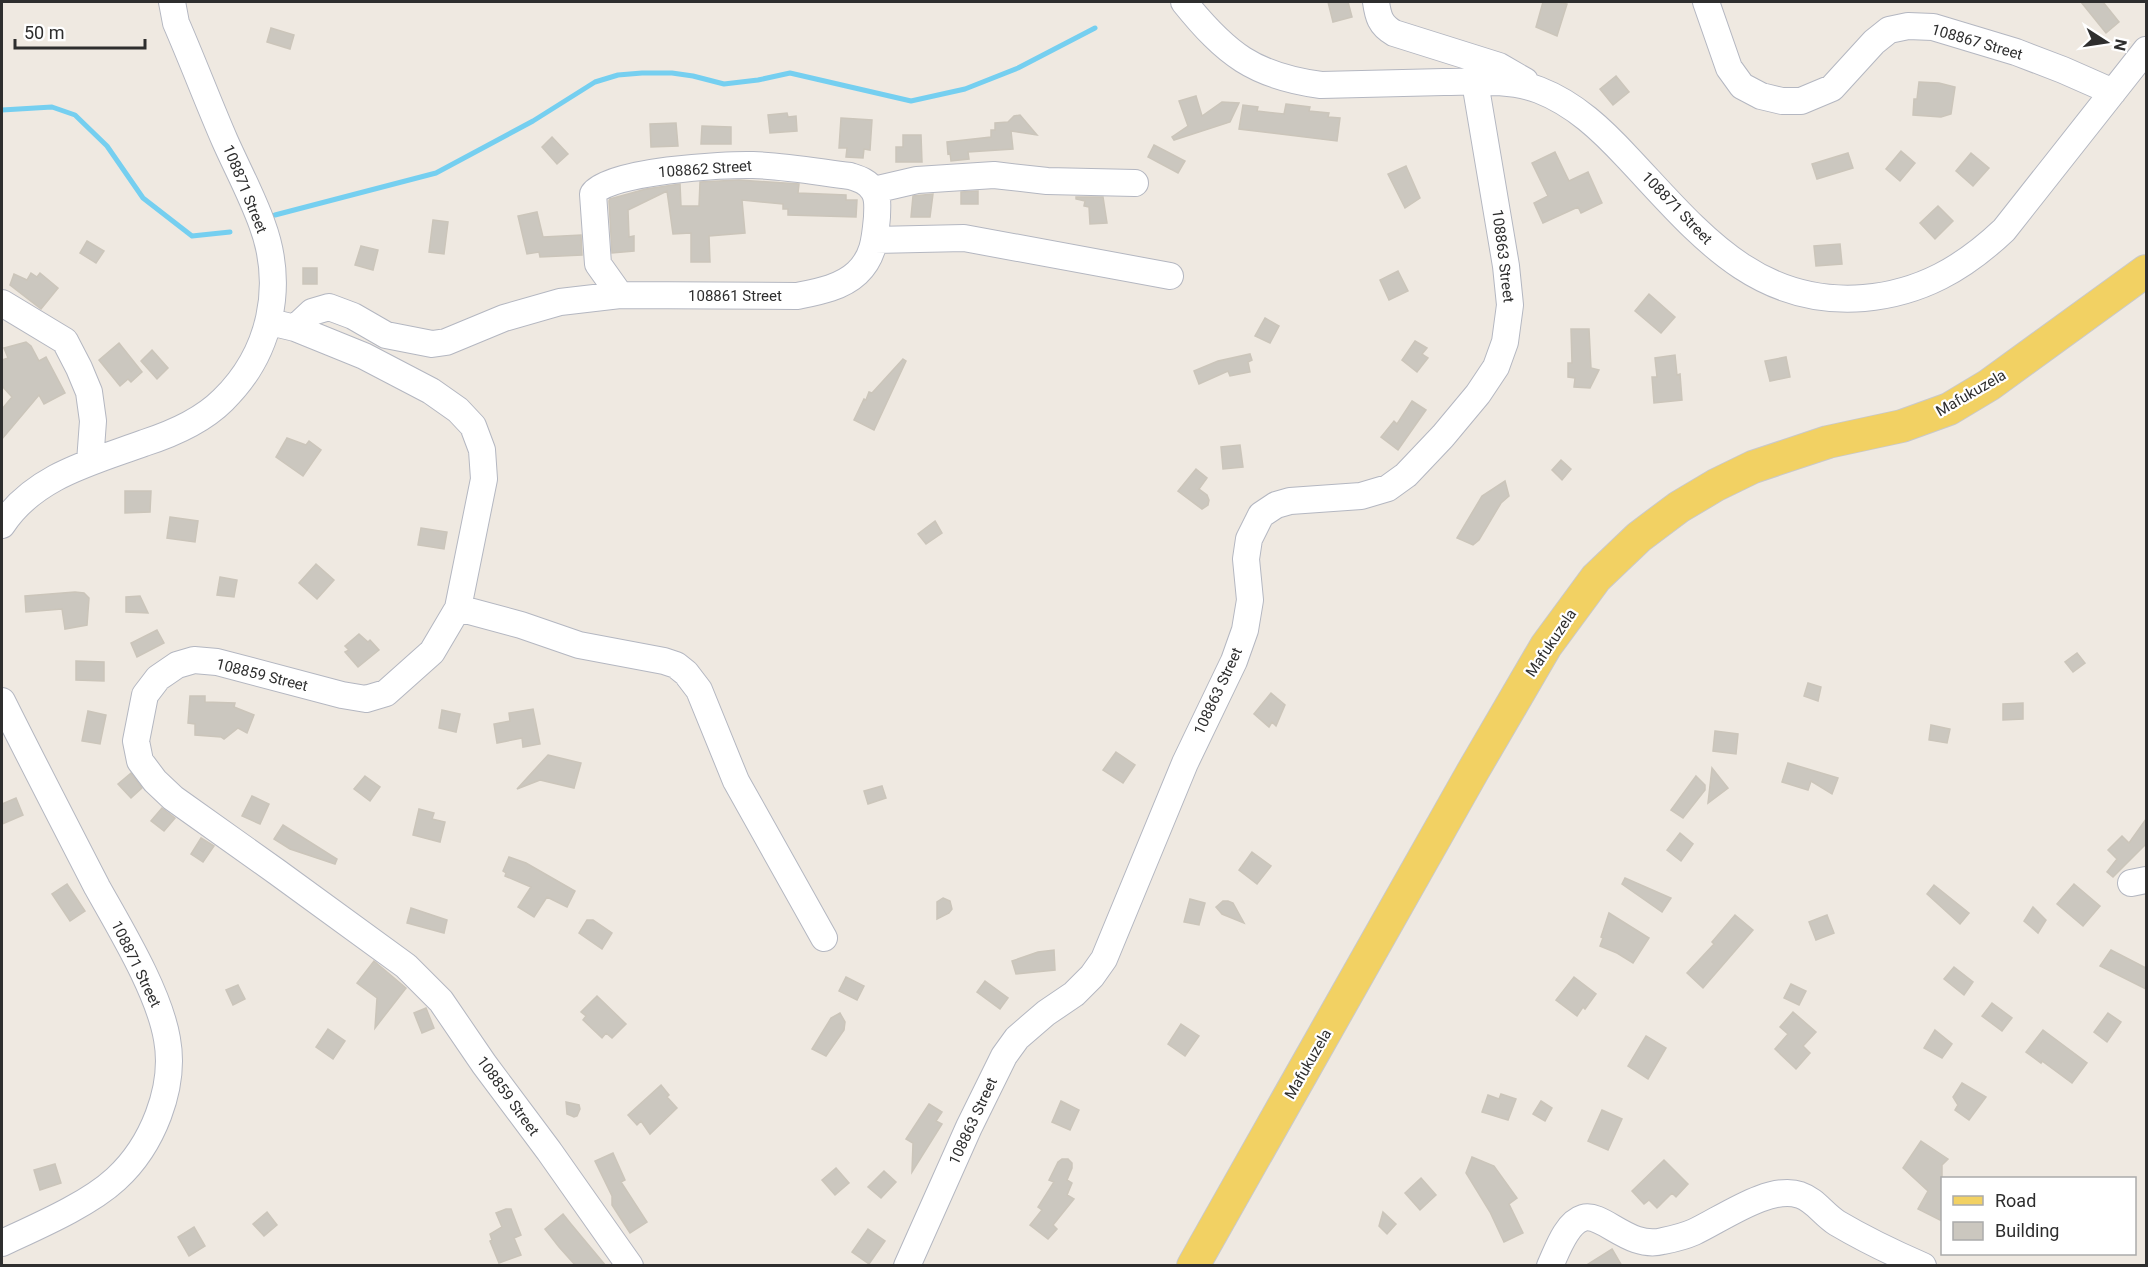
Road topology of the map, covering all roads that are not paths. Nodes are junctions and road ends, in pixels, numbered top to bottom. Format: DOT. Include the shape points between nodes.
graph roads {
  1 [pos="172,2"];
  2 [pos="1184,2"];
  3 [pos="1376,2"];
  4 [pos="1706,2"];
  5 [pos="2146,50"];
  6 [pos="1475,82"];
  7 [pos="1538,89"];
  8 [pos="2113,92"];
  9 [pos="1135,183"];
  10 [pos="874,190"];
  11 [pos="875,240"];
  12 [pos="2146,271"];
  13 [pos="1170,276"];
  14 [pos="620,296"];
  15 [pos="2,303"];
  16 [pos="270,322"];
  17 [pos="295,328"];
  18 [pos="90,462"];
  19 [pos="2,525"];
  20 [pos="458,608"];
  21 [pos="2,701"];
  22 [pos="824,938"];
  23 [pos="2,1244"];
  24 [pos="630,1266"];
  25 [pos="907,1266"];
  26 [pos="1193,1266"];
  27 [pos="1550,1266"];
  28 [pos="1923,1266"];
  1 -- 16 [label="street, 108871 Street" via="180,33 263,225 271,266"];
  2 -- 6 [label="street, 108871 Street" via="1226,48 1248,64 1278,76 1321,85"];
  3 -- 7 [label="street" via="1379,18 1394,33 1499,66"];
  4 -- 8 [label="street, 108867 Street" via="1729,68 1742,86 1782,101 1801,101 1832,88 1874,42 1889,30 1908,26 1933,27 2016,52"];
  5 -- 8 [label="street, 108871 Street"];
  6 -- 7 [label="street, 108871 Street"];
  6 -- 25 [label="street, 108863 Street" via="1510,305 1505,342 1496,368 1443,436 1388,488 1361,496 1290,501 1261,515 1249,539 1246,559 1250,600 1242,640 1185,763 1104,959 1074,994 1017,1038 1004,1056"];
  7 -- 8 [label="street, 108871 Street" via="1582,113 1703,238 1742,268 1792,290 1849,299 1887,296 1914,288 1980,253 2004,230"];
  9 -- 10 [label="street" via="994,175 917,180"];
  10 -- 11 [label="street" via="878,200"];
  10 -- 14 [label="street, 108862 Street" via="849,176 752,165 644,174 606,184 593,194 596,250 598,264"];
  11 -- 13 [label="street" via="964,238"];
  11 -- 14 [label="street, 108861 Street" via="870,257 856,274 824,290 796,296"];
  12 -- 26 [label="main road, Mafukuzela" via="2008,372 1948,409 1902,426 1828,442 1754,467 1716,485 1639,537 1596,578 1546,646"];
  14 -- 17 [label="street, 108861 Street" via="560,302 432,344 386,335 328,307 312,312"];
  15 -- 18 [label="street" via="65,341 89,392 93,421"];
  16 -- 17 [label="street, 108859 Street"];
  16 -- 18 [label="street, 108871 Street" via="254,360 223,401 165,436"];
  17 -- 20 [label="street, 108859 Street" via="431,391 459,410 473,426 482,450 484,479"];
  18 -- 19 [label="street, 108871 Street" via="41,485 22,500"];
  20 -- 22 [label="street" via="521,624 579,645 664,661 686,672 699,690 736,781"];
  20 -- 24 [label="street, 108859 Street" via="432,652 386,693 366,699 217,662 194,660 177,665 158,678 145,695 136,741 140,761 173,798 406,966 441,1000"];
  21 -- 23 [label="street, 108871 Street" via="146,979 167,1038 169,1058 167,1082 152,1130 141,1151 116,1179 81,1203"];
  27 -- 28 [label="street" via="1569,1228 1584,1217 1596,1218 1637,1240 1661,1242 1692,1233 1768,1196 1786,1193 1814,1202 1834,1221"];
}
